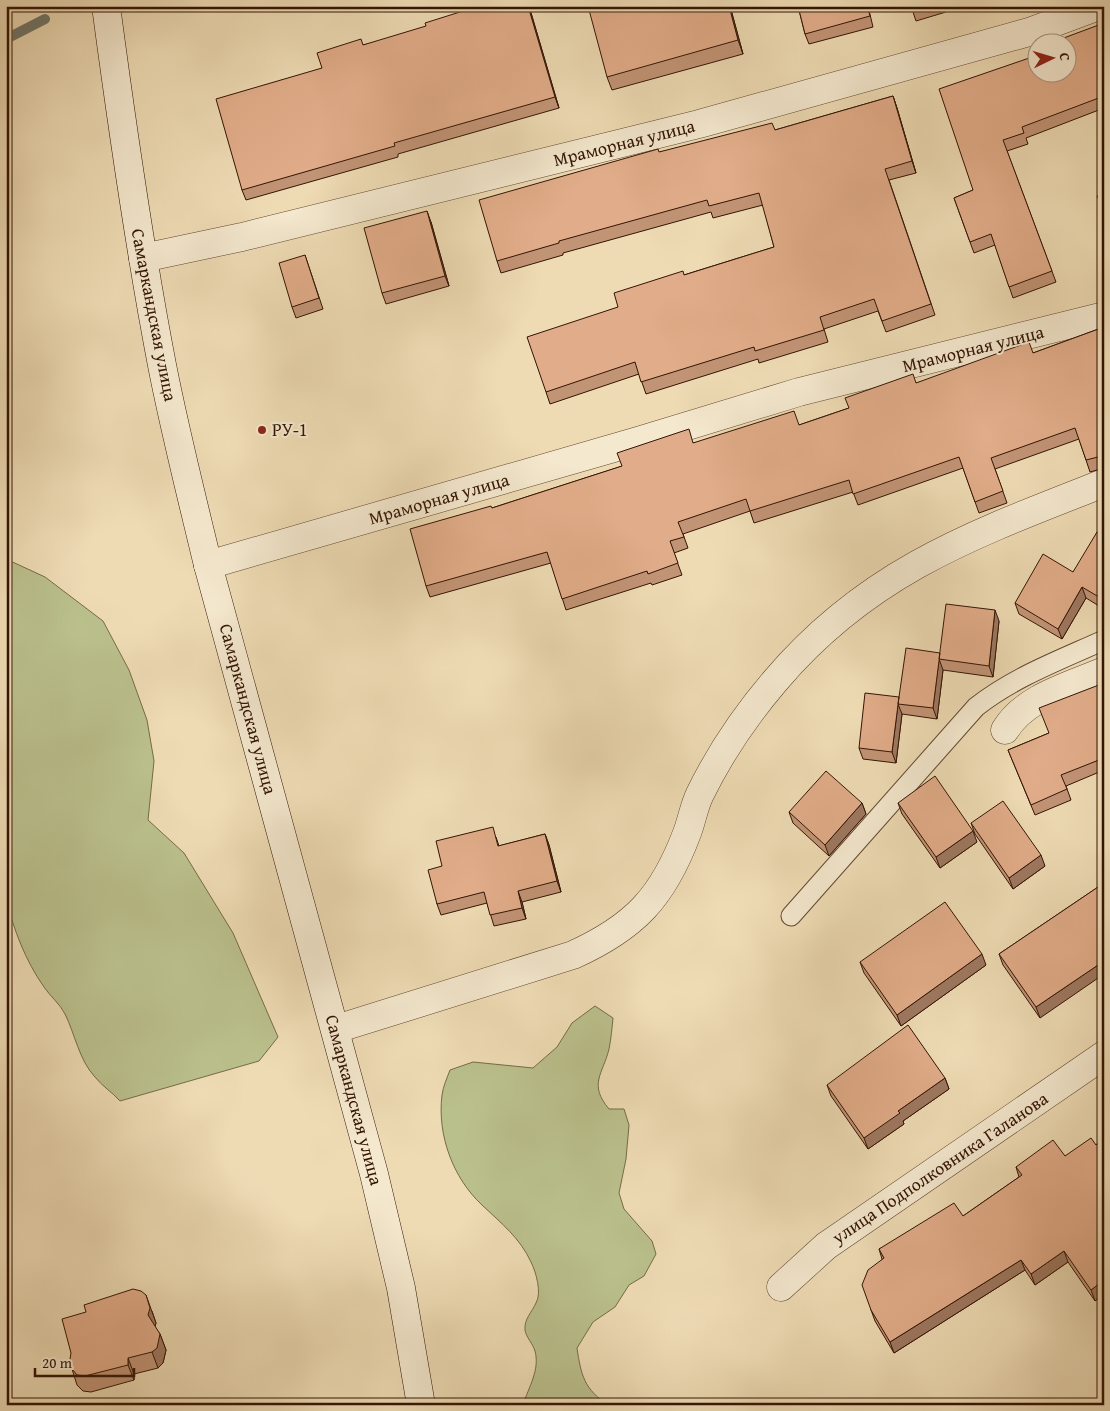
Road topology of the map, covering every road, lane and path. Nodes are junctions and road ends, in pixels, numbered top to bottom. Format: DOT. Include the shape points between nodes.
graph roads {
  1 [pos="106,6"];
  2 [pos="1099,6"];
  3 [pos="143,258"];
  4 [pos="1104,316"];
  5 [pos="1104,483"];
  6 [pos="208,565"];
  7 [pos="1104,640"];
  8 [pos="1104,671"];
  9 [pos="1005,730"];
  10 [pos="791,916"];
  11 [pos="336,1029"];
  12 [pos="1104,1056"];
  13 [pos="781,1286"];
  14 [pos="421,1405"];
  1 -- 3 [label="street, Самаркандская улица"];
  2 -- 3 [label="street, Мраморная улица" via="1029,32 699,124 234,239"];
  3 -- 6 [label="street, Самаркандская улица" via="162,366"];
  4 -- 6 [label="street, Мраморная улица" via="799,392 638,442"];
  5 -- 11 [label="street" via="979,532 935,553 843,613 805,647 742,724 713,768 673,866 645,909 626,926 573,955"];
  6 -- 11 [label="street, Самаркандская улица"];
  7 -- 10 [label="lane" via="1011,682 976,707"];
  8 -- 9 [label="street" via="1030,704 1017,713"];
  11 -- 14 [label="street, Самаркандская улица" via="387,1227 413,1348"];
  12 -- 13 [label="street, улица Подполковника Галанова" via="826,1246"];
}
